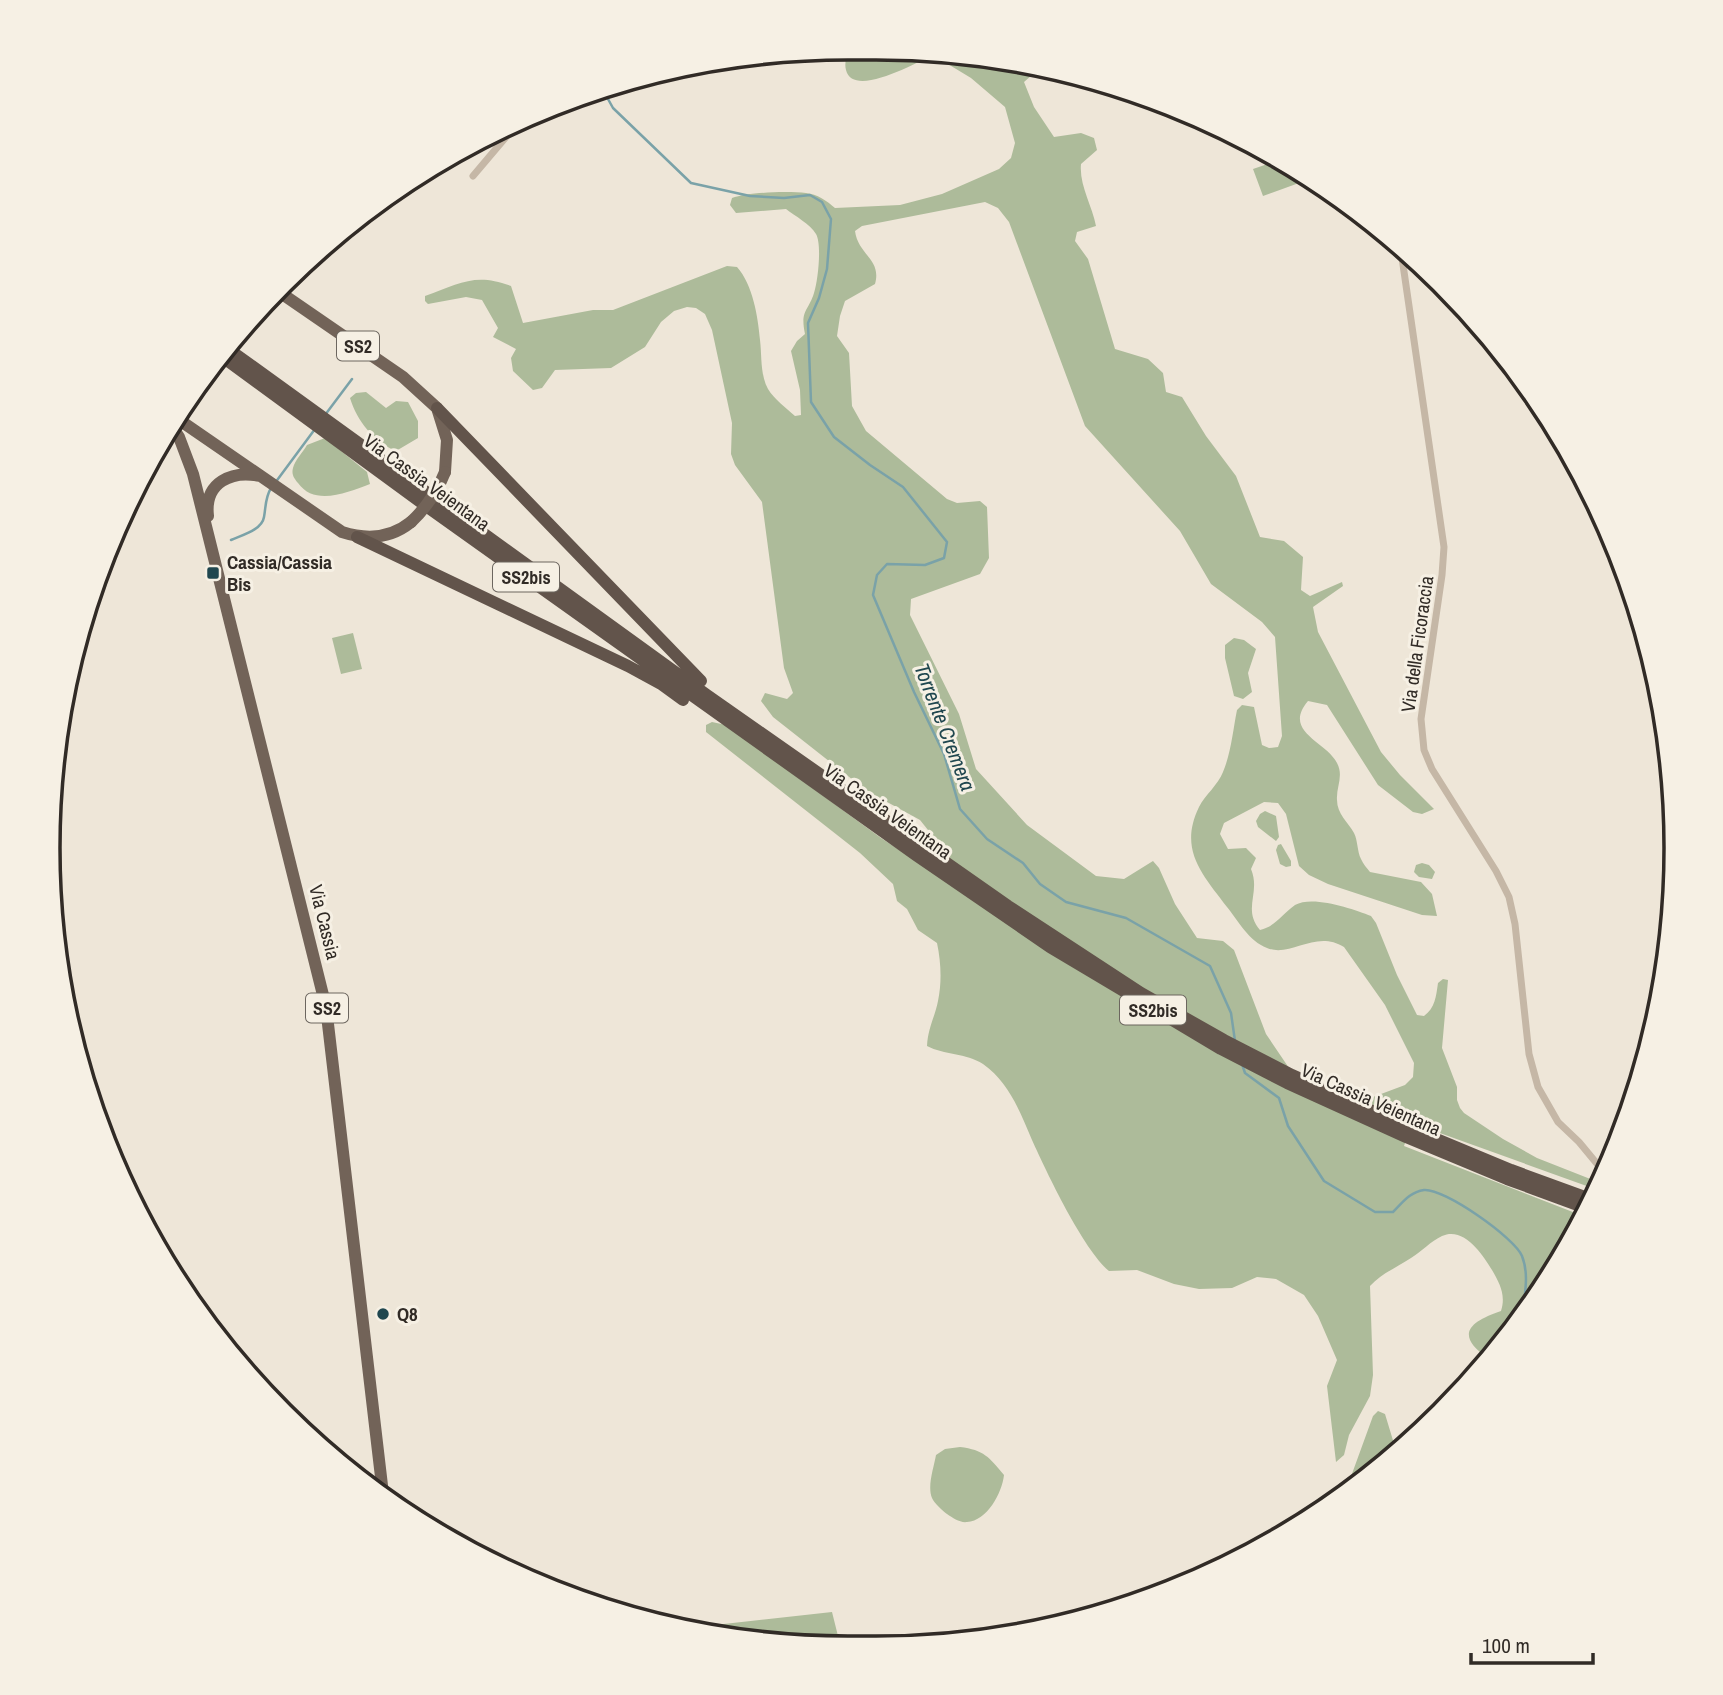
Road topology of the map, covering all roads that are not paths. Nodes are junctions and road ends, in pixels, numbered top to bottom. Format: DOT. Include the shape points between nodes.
graph roads {
  1 [pos="505,138"];
  2 [pos="473,176"];
  3 [pos="1403,262"];
  4 [pos="285,296"];
  5 [pos="234,354"];
  6 [pos="228,361"];
  7 [pos="437,408"];
  8 [pos="315,418"];
  9 [pos="184,423"];
  10 [pos="331,429"];
  11 [pos="176,435"];
  12 [pos="271,482"];
  13 [pos="208,534"];
  14 [pos="357,537"];
  15 [pos="724,719"];
  16 [pos="765,736"];
  17 [pos="919,850"];
  18 [pos="1408,1132"];
  19 [pos="1597,1164"];
  20 [pos="1582,1196"];
  21 [pos="1577,1205"];
  22 [pos="382,1483"];
  1 -- 2 [label="street"];
  3 -- 19 [label="street, Via della Ficoraccia" via="1444,547 1422,740 1432,769 1508,897 1529,1054 1538,1087 1558,1122"];
  4 -- 7 [label="main road, SS2" via="380,361"];
  5 -- 8 [label="highway, Via Cassia Veientana / SS2bis"];
  6 -- 8 [label="highway, Via Cassia Veientana / SS2bis"];
  7 -- 14 [label="main road, bridge" via="447,440 445,472 438,489 411,522 384,536"];
  7 -- 16 [label="highway" via="688,670"];
  8 -- 10 [label="highway, Via Cassia Veientana / SS2bis"];
  9 -- 12 [label="main road"];
  10 -- 15 [label="highway, Via Cassia Veientana / SS2bis" via="419,501"];
  10 -- 16 [label="highway, Via Cassia Veientana / SS2bis"];
  11 -- 13 [label="main road, Via Cassia / SS2" via="186,453"];
  12 -- 13 [label="main road, Via Cassia / SS2" via="239,474 221,482 209,499"];
  12 -- 14 [label="main road" via="326,523"];
  13 -- 22 [label="main road, Via Cassia / SS2" via="327,1007"];
  14 -- 15 [label="highway" via="628,666 692,706"];
  15 -- 17 [label="highway, Via Cassia Veientana / SS2bis"];
  16 -- 17 [label="highway, Via Cassia Veientana / SS2bis"];
  17 -- 18 [label="highway, Via Cassia Veientana / SS2bis" via="1050,947 1221,1049 1287,1083"];
  18 -- 20 [label="highway, Via Cassia Veientana / SS2bis"];
  18 -- 21 [label="highway, Via Cassia Veientana / SS2bis" via="1507,1179"];
}
